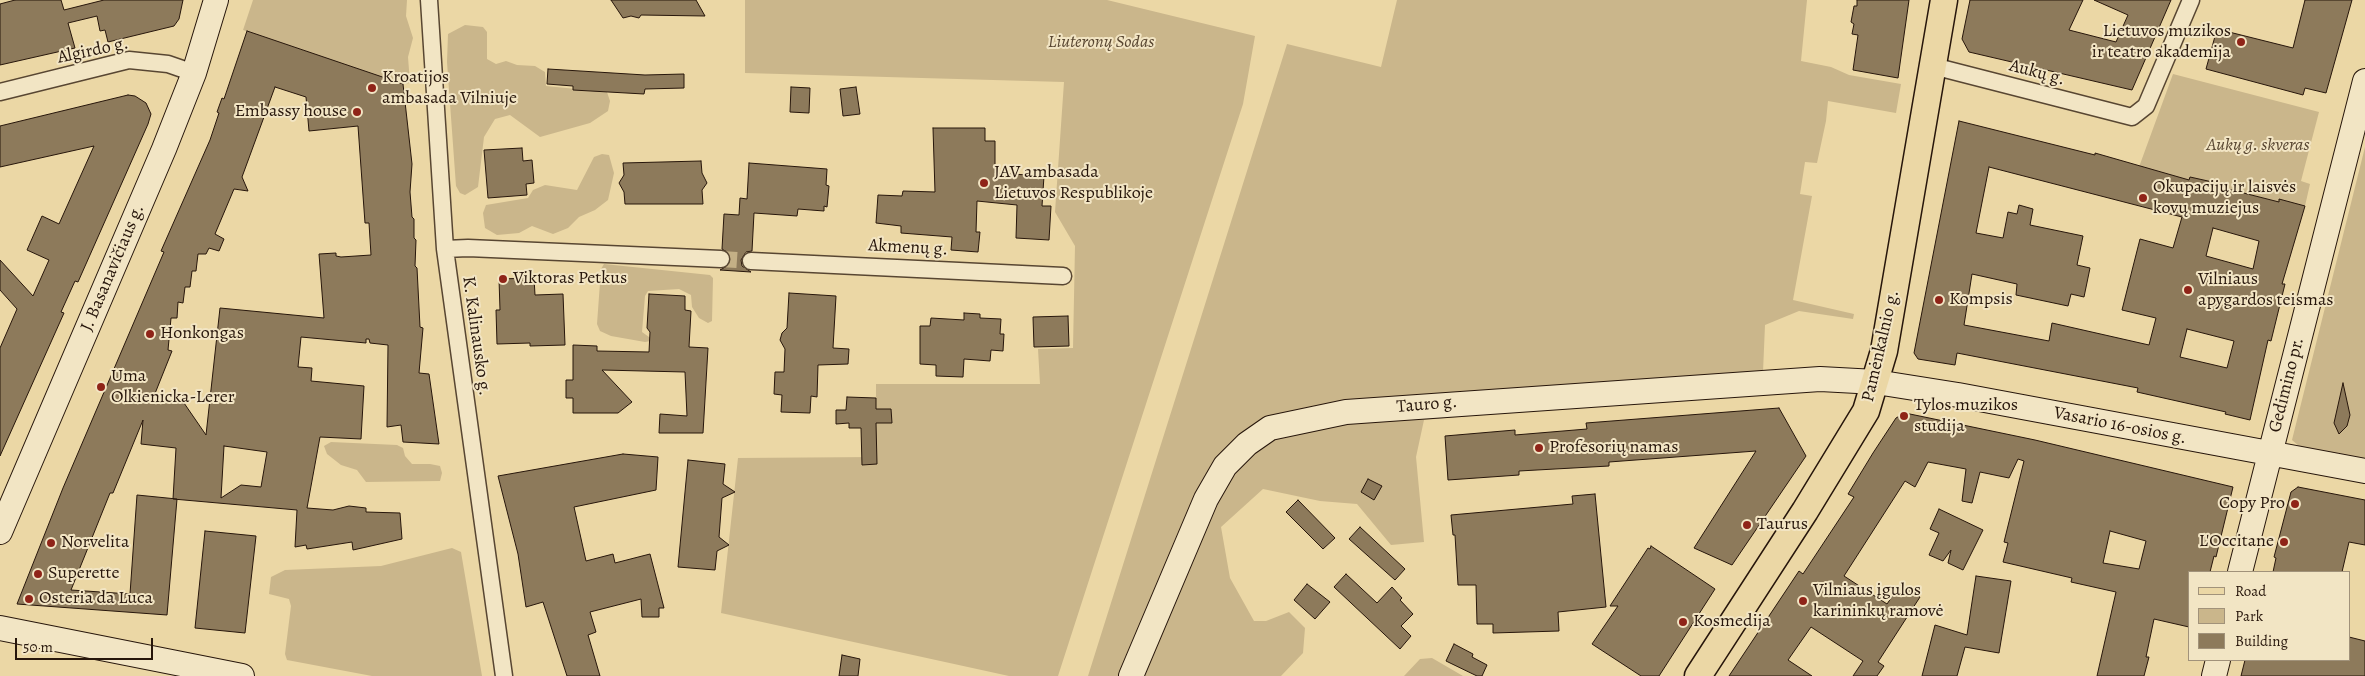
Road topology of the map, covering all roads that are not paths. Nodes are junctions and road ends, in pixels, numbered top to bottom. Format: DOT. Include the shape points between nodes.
graph roads {
  1 [pos="216,0"];
  2 [pos="429,0"];
  3 [pos="1944,0"];
  4 [pos="2191,0"];
  5 [pos="1932,66"];
  6 [pos="194,73"];
  7 [pos="2365,81"];
  8 [pos="0,92"];
  9 [pos="445,249"];
  10 [pos="721,259"];
  11 [pos="751,261"];
  12 [pos="1063,276"];
  13 [pos="1876,382"];
  14 [pos="2270,454"];
  15 [pos="2365,471"];
  16 [pos="0,532"];
  17 [pos="2240,571"];
  18 [pos="0,628"];
  19 [pos="2218,661"];
  20 [pos="242,676"];
  21 [pos="504,676"];
  22 [pos="1131,676"];
  23 [pos="1698,676"];
  24 [pos="2214,676"];
  1 -- 6 [label="main road, J. Basanavičiaus g."];
  2 -- 9 [label="street, K. Kalinausko g."];
  3 -- 5 [label="main road, Pamėnkalnio g."];
  4 -- 5 [label="street, Aukų g." via="2146,106 2132,117"];
  5 -- 13 [label="main road, Pamėnkalnio g."];
  6 -- 8 [label="street, Algirdo g." via="168,64 129,60"];
  6 -- 16 [label="main road, J. Basanavičiaus g."];
  7 -- 14 [label="main road, Gedimino pr."];
  9 -- 10 [label="street"];
  9 -- 21 [label="street, K. Kalinausko g."];
  11 -- 12 [label="street, Akmenų g."];
  13 -- 14 [label="main road, Vasario 16-osios g."];
  13 -- 22 [label="main road, Tauro g." via="1820,379 1447,403 1346,412 1270,428 1247,444 1225,466 1206,499"];
  13 -- 23 [label="main road, Pamėnkalnio g." via="1857,427"];
  14 -- 15 [label="main road, Vasario 16-osios g."];
  14 -- 17 [label="main road, Gedimino pr."];
  18 -- 20 [label="main road"];
  19 -- 24 [label="main road"];
}
